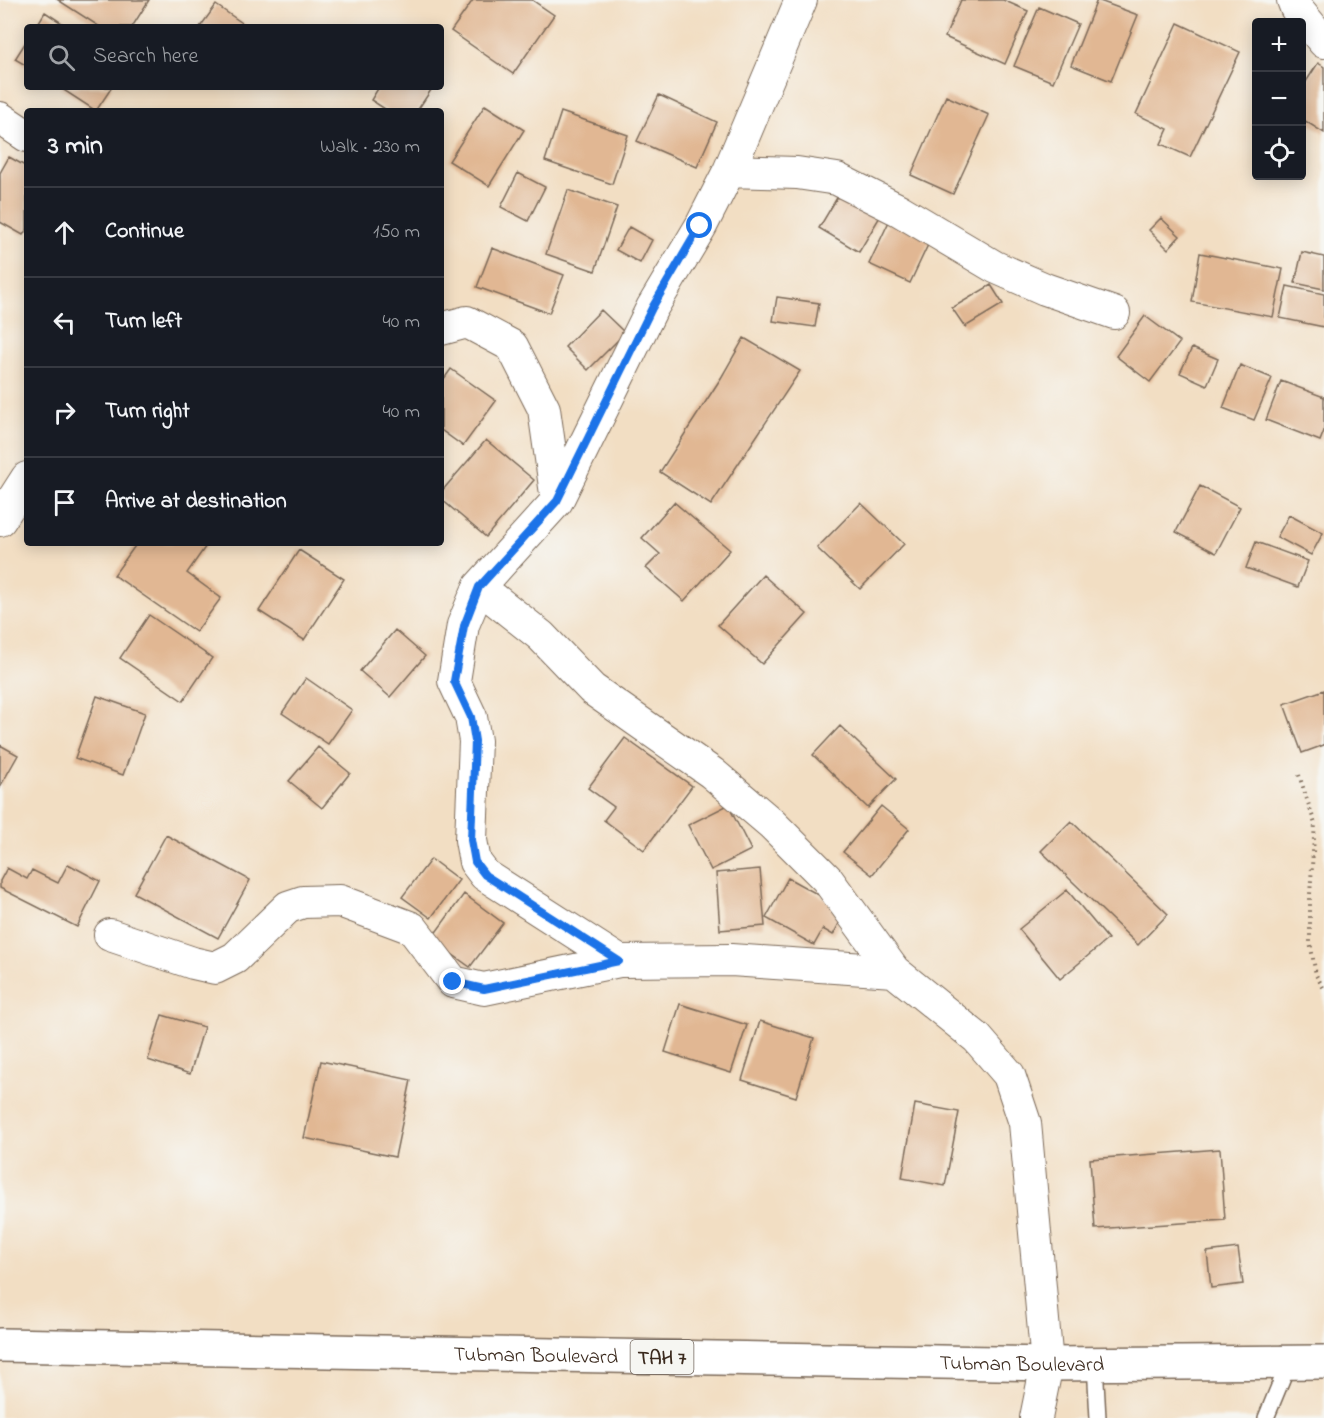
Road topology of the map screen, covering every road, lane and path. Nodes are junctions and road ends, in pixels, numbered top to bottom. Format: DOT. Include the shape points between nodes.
graph roads {
  1 [pos="801,0"];
  2 [pos="1293,0"];
  3 [pos="1324,42"];
  4 [pos="0,118"];
  5 [pos="24,134"];
  6 [pos="729,171"];
  7 [pos="1114,313"];
  8 [pos="444,328"];
  9 [pos="24,483"];
  10 [pos="557,501"];
  11 [pos="0,520"];
  12 [pos="479,587"];
  13 [pos="1299,775"];
  14 [pos="110,935"];
  15 [pos="619,961"];
  16 [pos="894,971"];
  17 [pos="1324,989"];
  18 [pos="0,1344"];
  19 [pos="1289,1362"];
  20 [pos="1324,1362"];
  21 [pos="1047,1364"];
  22 [pos="1095,1364"];
  23 [pos="1036,1418"];
  24 [pos="1098,1418"];
  25 [pos="1266,1418"];
  1 -- 6 [label="street"];
  2 -- 3 [label="street"];
  4 -- 5 [label="street"];
  6 -- 7 [label="street" via="797,173 837,179 995,267"];
  6 -- 10 [label="street" via="652,308"];
  8 -- 10 [label="street" via="467,322 512,346 544,409"];
  9 -- 11 [label="street"];
  10 -- 12 [label="street"];
  12 -- 15 [label="street" via="464,626 454,681 471,717 475,741 471,840 475,862 485,875"];
  12 -- 16 [label="street" via="541,636 592,689 712,773 772,824 827,879"];
  13 -- 17 [label="path" via="1315,824 1310,942 1316,975"];
  14 -- 15 [label="street" via="215,968 235,958 288,907 303,902 340,901 412,928 453,982 484,989"];
  15 -- 16 [label="street" via="731,960"];
  16 -- 21 [label="street" via="977,1038 1009,1074 1025,1123"];
  18 -- 21 [label="highway, Tubman Boulevard / TAH 7"];
  19 -- 20 [label="highway, Tubman Boulevard / TAH 7"];
  19 -- 22 [label="highway, Tubman Boulevard / TAH 7"];
  19 -- 25 [label="lane"];
  21 -- 22 [label="highway, Tubman Boulevard / TAH 7"];
  21 -- 23 [label="street"];
  22 -- 24 [label="lane"];
}
